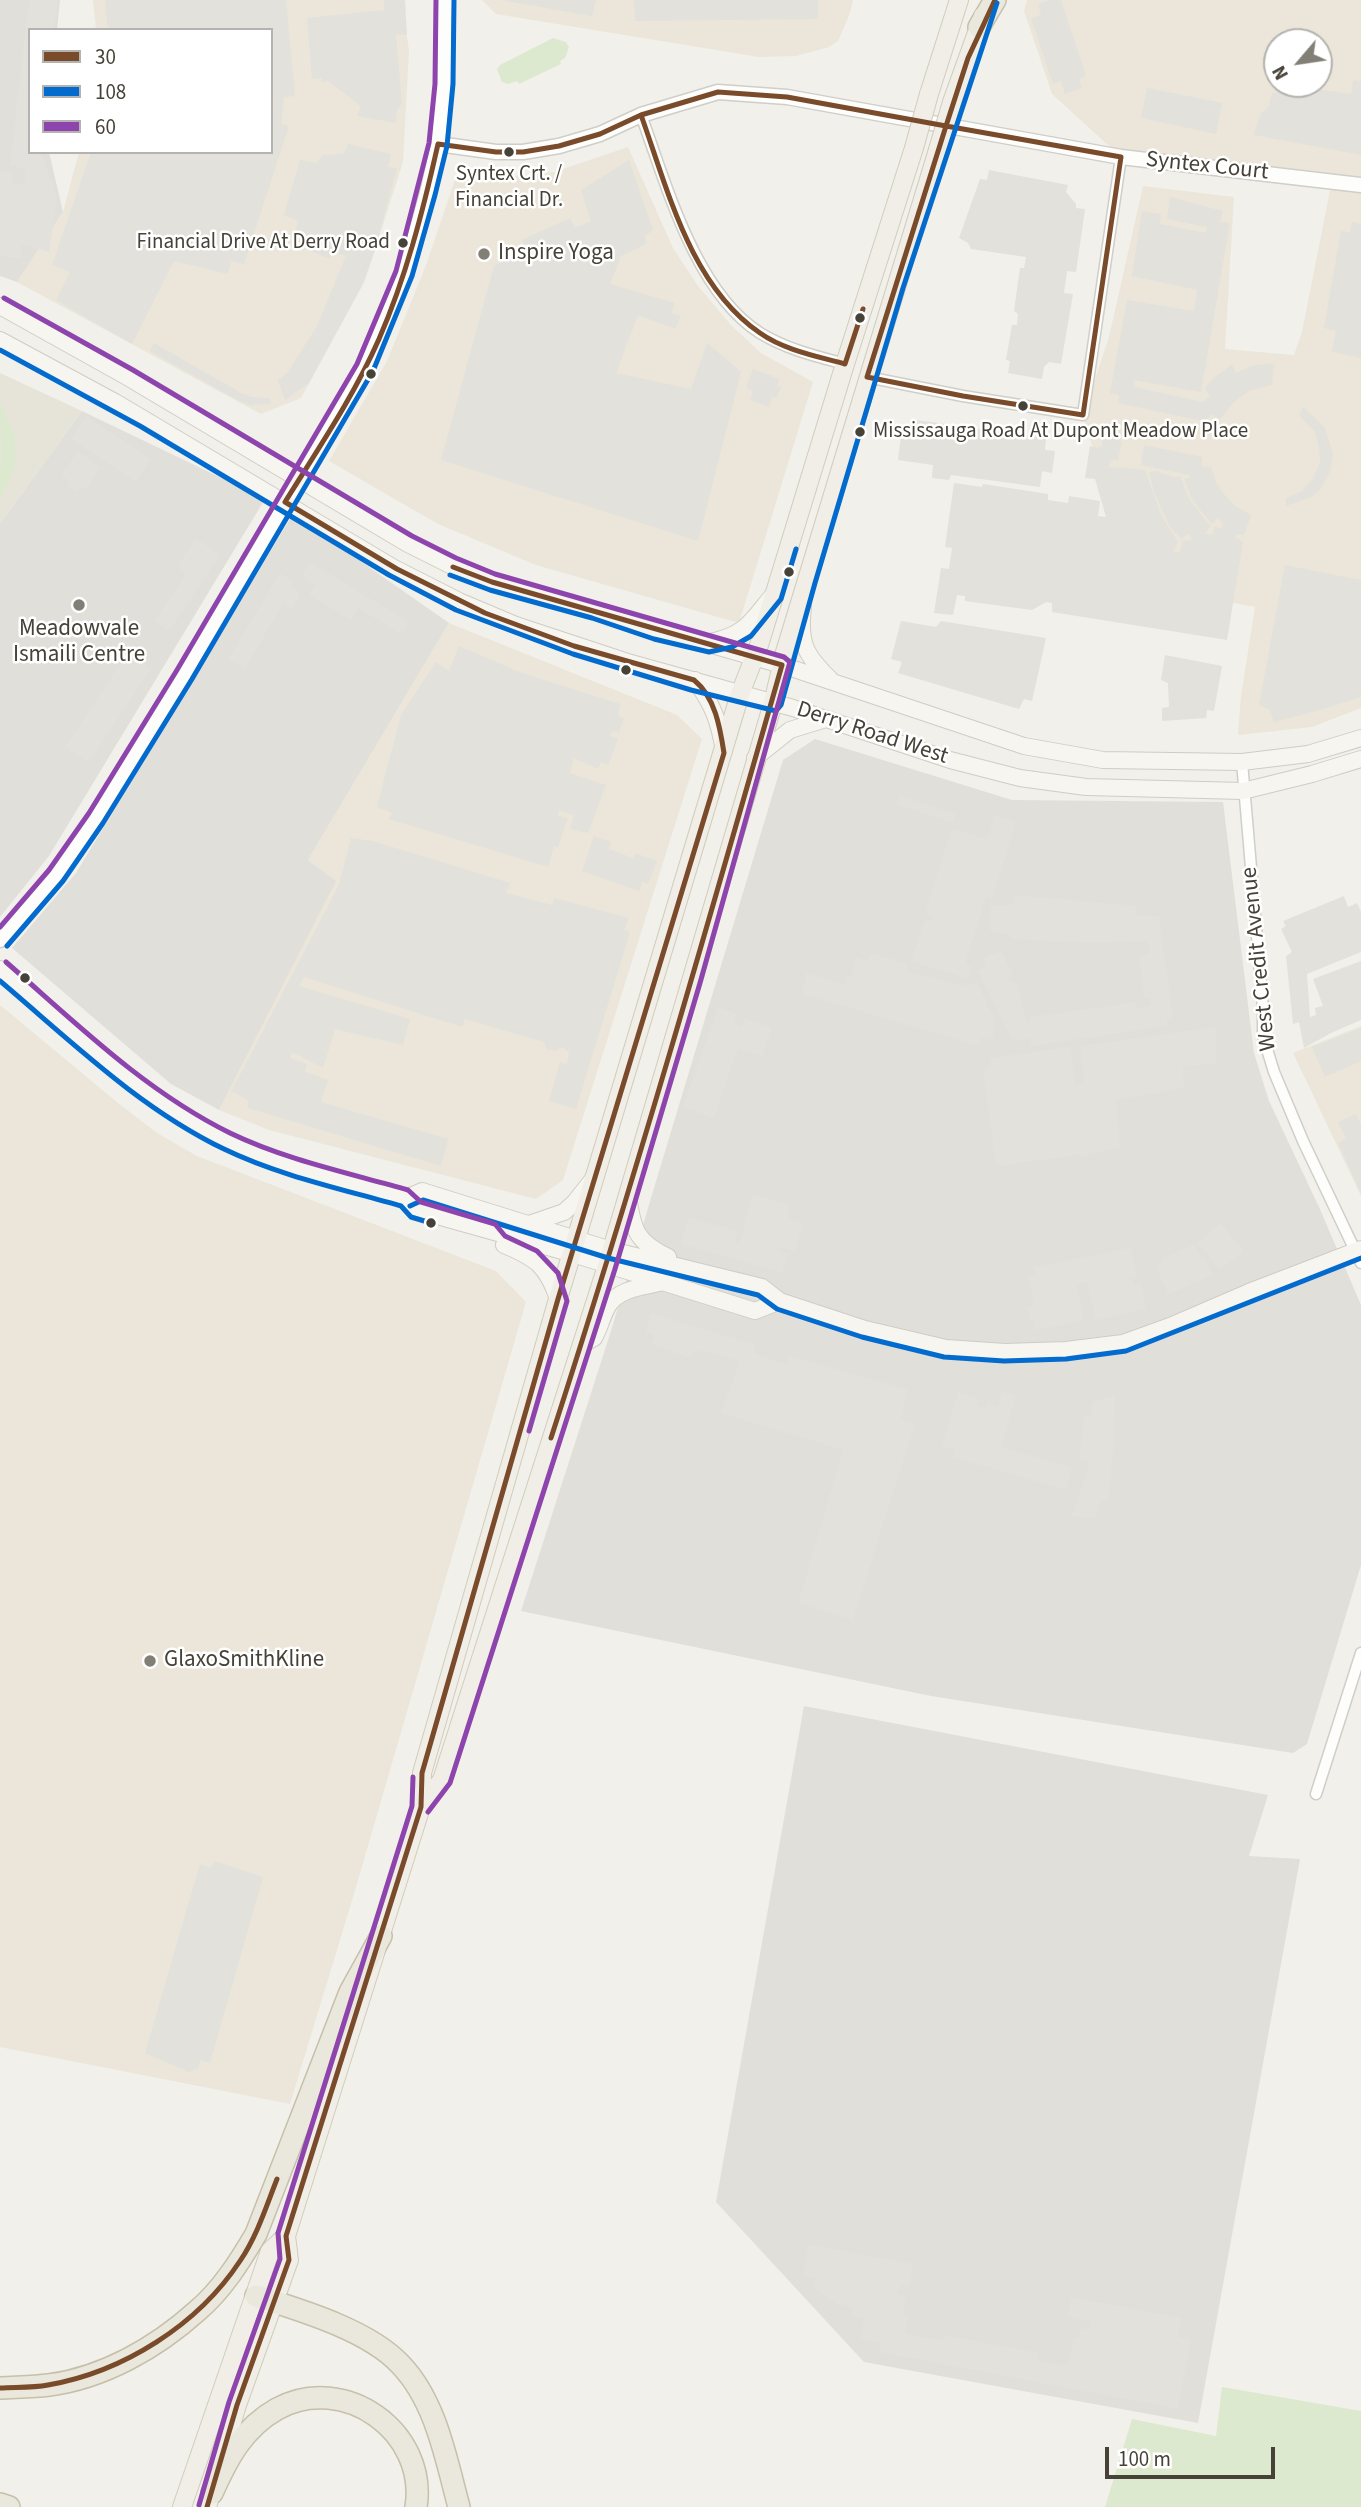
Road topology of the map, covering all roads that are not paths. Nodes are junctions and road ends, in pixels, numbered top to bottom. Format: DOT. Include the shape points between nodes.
graph roads {
  1 [pos="445,0"];
  2 [pos="959,0"];
  3 [pos="989,0"];
  4 [pos="995,0"];
  5 [pos="979,27"];
  6 [pos="641,115"];
  7 [pos="438,144"];
  8 [pos="1121,158"];
  9 [pos="1361,185"];
  10 [pos="0,306"];
  11 [pos="0,340"];
  12 [pos="845,364"];
  13 [pos="867,377"];
  14 [pos="300,479"];
  15 [pos="285,502"];
  16 [pos="806,586"];
  17 [pos="773,595"];
  18 [pos="709,643"];
  19 [pos="754,658"];
  20 [pos="782,665"];
  21 [pos="695,680"];
  22 [pos="834,683"];
  23 [pos="740,694"];
  24 [pos="773,703"];
  25 [pos="826,719"];
  26 [pos="1361,738"];
  27 [pos="724,752"];
  28 [pos="755,758"];
  29 [pos="1361,759"];
  30 [pos="1241,762"];
  31 [pos="1243,791"];
  32 [pos="0,940"];
  33 [pos="0,969"];
  34 [pos="594,1177"];
  35 [pos="628,1193"];
  36 [pos="406,1198"];
  37 [pos="529,1224"];
  38 [pos="490,1231"];
  39 [pos="575,1247"];
  40 [pos="1359,1255"];
  41 [pos="609,1258"];
  42 [pos="681,1267"];
  43 [pos="662,1282"];
  44 [pos="558,1299"];
  45 [pos="780,1301"];
  46 [pos="581,1345"];
  47 [pos="1361,1653"];
  48 [pos="1316,1794"];
  49 [pos="421,1807"];
  50 [pos="381,1936"];
  51 [pos="265,2299"];
  52 [pos="0,2388"];
  53 [pos="209,2500"];
  54 [pos="0,2504"];
  55 [pos="9,2507"];
  56 [pos="182,2507"];
  57 [pos="416,2507"];
  58 [pos="459,2507"];
  1 -- 7 [label="street"];
  2 -- 12 [label="main road, bridge"];
  3 -- 5 [label="main road"];
  4 -- 5 [label="highway"];
  5 -- 13 [label="main road, bridge"];
  6 -- 7 [label="street, Syntex Court" via="600,134 523,152"];
  6 -- 8 [label="street, Syntex Court" via="718,92 787,97"];
  6 -- 12 [label="street" via="688,240 729,305 774,340"];
  7 -- 14 [label="street" via="404,274 380,335"];
  8 -- 9 [label="street, Syntex Court"];
  8 -- 13 [label="street" via="1083,415"];
  10 -- 14 [label="main road, Derry Road West"];
  11 -- 15 [label="main road, Derry Road West"];
  12 -- 17 [label="main road"];
  13 -- 16 [label="main road"];
  14 -- 15 [label="street"];
  14 -- 18 [label="main road, Derry Road West" via="408,544 472,574"];
  15 -- 21 [label="main road, Derry Road West" via="459,601 516,625"];
  15 -- 32 [label="street" via="96,818"];
  16 -- 20 [label="main road"];
  16 -- 22 [label="main road" via="801,621 804,647"];
  17 -- 18 [label="main road" via="744,630"];
  17 -- 19 [label="main road"];
  18 -- 19 [label="main road, Derry Road West"];
  19 -- 20 [label="main road, Derry Road West"];
  19 -- 23 [label="main road"];
  20 -- 22 [label="main road, Derry Road West"];
  20 -- 24 [label="main road"];
  21 -- 23 [label="main road, Derry Road West"];
  21 -- 27 [label="main road" via="718,718"];
  22 -- 30 [label="main road, Derry Road West" via="1024,746 1103,760"];
  23 -- 24 [label="main road, Derry Road West"];
  23 -- 27 [label="main road"];
  24 -- 25 [label="main road, Derry Road West"];
  24 -- 28 [label="main road"];
  25 -- 28 [label="main road" via="790,730"];
  25 -- 31 [label="main road, Derry Road West" via="1020,778 1098,787"];
  26 -- 30 [label="main road, Derry Road West" via="1308,754"];
  27 -- 34 [label="main road"];
  28 -- 35 [label="main road"];
  29 -- 31 [label="main road, Derry Road West"];
  30 -- 31 [label="street, West Credit Avenue"];
  31 -- 40 [label="street, West Credit Avenue" via="1266,1048 1303,1141"];
  33 -- 36 [label="main road" via="155,1098 229,1142"];
  34 -- 37 [label="main road" via="564,1212"];
  34 -- 39 [label="main road"];
  35 -- 41 [label="main road"];
  35 -- 42 [label="main road" via="632,1221 641,1240"];
  36 -- 37 [label="main road" via="422,1191"];
  36 -- 38 [label="main road" via="416,1210"];
  37 -- 39 [label="main road"];
  38 -- 39 [label="main road"];
  38 -- 44 [label="main road" via="499,1243 542,1266"];
  39 -- 41 [label="main road"];
  39 -- 44 [label="main road"];
  40 -- 45 [label="main road" via="1249,1292 1123,1343 1066,1350 946,1348 865,1329"];
  41 -- 42 [label="main road"];
  41 -- 43 [label="main road"];
  41 -- 46 [label="main road"];
  42 -- 45 [label="main road" via="762,1287"];
  43 -- 45 [label="main road" via="755,1311"];
  43 -- 46 [label="main road" via="616,1297 594,1338"];
  44 -- 49 [label="main road" via="422,1773"];
  46 -- 49 [label="main road" via="442,1780"];
  47 -- 48 [label="street"];
  49 -- 50 [label="main road"];
  50 -- 51 [label="main road" via="286,2236 289,2260"];
  50 -- 52 [label="highway" via="351,1992 256,2234 199,2311 138,2354 92,2374 50,2385"];
  51 -- 53 [label="main road"];
  51 -- 56 [label="main road"];
  51 -- 58 [label="highway" via="374,2342 400,2364 426,2403"];
  53 -- 57 [label="highway" via="230,2453 246,2432 275,2410 316,2396 350,2402 383,2420 415,2465"];
  54 -- 55 [label="highway"];
}
